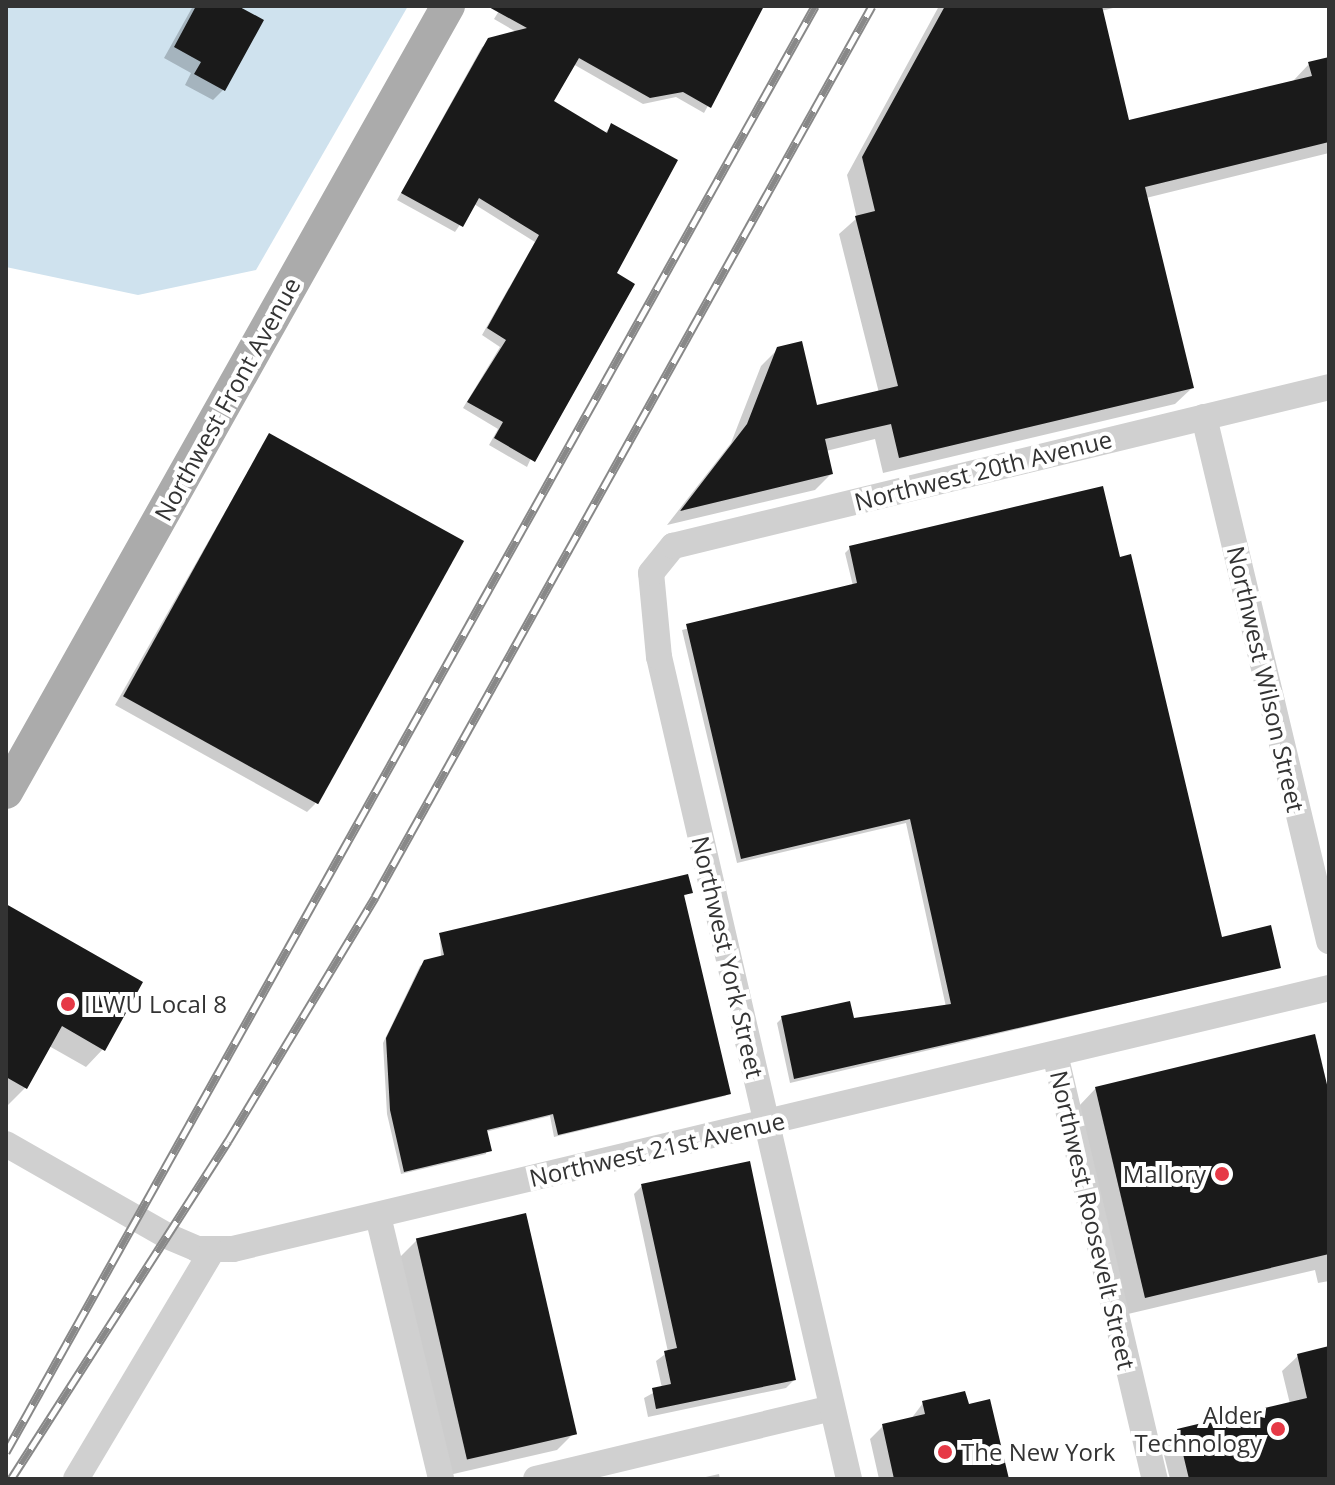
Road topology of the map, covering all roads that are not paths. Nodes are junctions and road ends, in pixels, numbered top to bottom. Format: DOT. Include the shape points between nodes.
graph roads {
  1 [pos="448,6"];
  2 [pos="1329,387"];
  3 [pos="1204,417"];
  4 [pos="651,573"];
  5 [pos="6,792"];
  6 [pos="1329,941"];
  7 [pos="1329,988"];
  8 [pos="1055,1054"];
  9 [pos="766,1123"];
  10 [pos="6,1144"];
  11 [pos="378,1216"];
  12 [pos="212,1251"];
  13 [pos="831,1408"];
  14 [pos="76,1479"];
  15 [pos="441,1479"];
  16 [pos="536,1479"];
  17 [pos="849,1479"];
  18 [pos="1155,1479"];
  1 -- 5 [label="main road, Northwest Front Avenue"];
  2 -- 3 [label="street, Northwest 20th Avenue"];
  3 -- 4 [label="street, Northwest 20th Avenue" via="673,546"];
  3 -- 6 [label="street, Northwest Wilson Street"];
  4 -- 9 [label="street, Northwest York Street" via="659,657"];
  7 -- 8 [label="street, Northwest 21st Avenue"];
  8 -- 9 [label="street, Northwest 21st Avenue"];
  8 -- 18 [label="street, Northwest Roosevelt Street"];
  9 -- 11 [label="street, Northwest 21st Avenue"];
  9 -- 13 [label="street, Northwest York Street"];
  10 -- 12 [label="street" via="167,1236"];
  11 -- 12 [label="street, Northwest 21st Avenue"];
  11 -- 15 [label="street"];
  12 -- 14 [label="street"];
  13 -- 16 [label="street"];
  13 -- 17 [label="street, Northwest York Street"];
}
